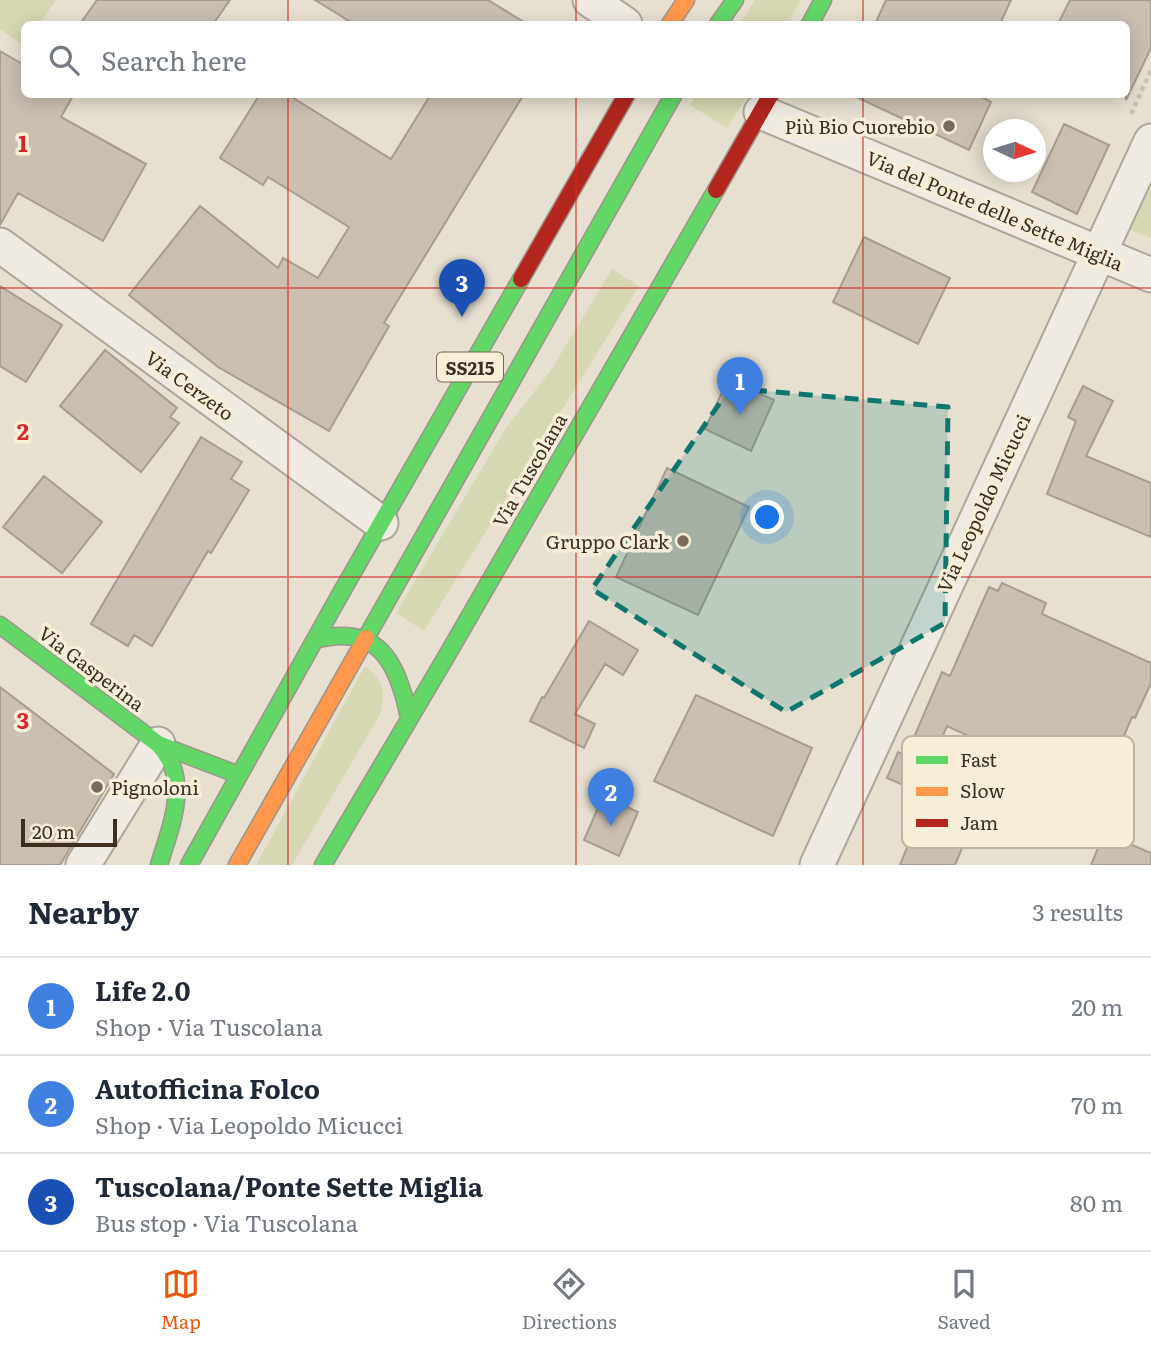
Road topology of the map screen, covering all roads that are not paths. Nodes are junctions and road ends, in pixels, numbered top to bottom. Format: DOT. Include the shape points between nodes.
graph roads {
  1 [pos="590,0"];
  2 [pos="686,0"];
  3 [pos="735,0"];
  4 [pos="823,0"];
  5 [pos="621,21"];
  6 [pos="672,21"];
  7 [pos="720,21"];
  8 [pos="812,21"];
  9 [pos="625,98"];
  10 [pos="672,98"];
  11 [pos="766,103"];
  12 [pos="1151,141"];
  13 [pos="0,245"];
  14 [pos="1098,253"];
  15 [pos="1151,275"];
  16 [pos="381,523"];
  17 [pos="0,625"];
  18 [pos="365,639"];
  19 [pos="315,640"];
  20 [pos="410,718"];
  21 [pos="158,744"];
  22 [pos="239,775"];
  23 [pos="83,865"];
  24 [pos="157,865"];
  25 [pos="189,865"];
  26 [pos="237,865"];
  27 [pos="323,865"];
  28 [pos="817,865"];
  1 -- 5 [label="street"];
  2 -- 6 [label="main road"];
  3 -- 7 [label="main road"];
  4 -- 8 [label="main road"];
  9 -- 16 [label="main road, SS215"];
  10 -- 18 [label="main road, SS215"];
  11 -- 14 [label="street, Via del Ponte delle Sette Miglia"];
  11 -- 20 [label="main road, Via Tuscolana"];
  12 -- 14 [label="street, Via Leopoldo Micucci"];
  13 -- 16 [label="street, Via Cerzeto"];
  14 -- 15 [label="street, Via del Ponte delle Sette Miglia"];
  14 -- 28 [label="street, Via Leopoldo Micucci"];
  16 -- 19 [label="main road, SS215"];
  17 -- 21 [label="main road, Via Gasperina"];
  18 -- 19 [label="main road" via="340,633"];
  18 -- 20 [label="main road" via="402,681"];
  18 -- 26 [label="main road, SS215"];
  19 -- 22 [label="main road, SS215"];
  20 -- 27 [label="main road, Via Tuscolana"];
  21 -- 22 [label="main road"];
  21 -- 23 [label="street"];
  21 -- 24 [label="main road" via="173,763 178,787"];
  22 -- 25 [label="main road, SS215"];
}
